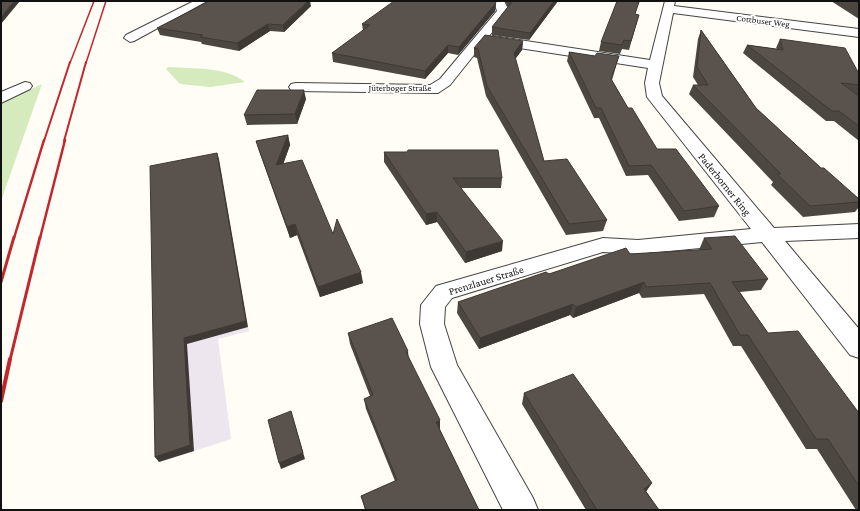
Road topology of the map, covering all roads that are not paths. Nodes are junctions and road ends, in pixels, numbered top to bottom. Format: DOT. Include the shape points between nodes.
graph roads {
  1 [pos="202,1"];
  2 [pos="495,2"];
  3 [pos="669,5"];
  4 [pos="859,33"];
  5 [pos="130,38"];
  6 [pos="481,38"];
  7 [pos="656,65"];
  8 [pos="25,86"];
  9 [pos="296,87"];
  10 [pos="1,98"];
  11 [pos="859,231"];
  12 [pos="766,234"];
  13 [pos="859,347"];
  14 [pos="521,510"];
  1 -- 5 [label="street"];
  2 -- 6 [label="street, Jüterboger Straße" via="503,11"];
  3 -- 4 [label="street, Cottbuser Weg" via="838,36"];
  3 -- 7 [label="street, Paderborner Ring"];
  6 -- 7 [label="street"];
  6 -- 9 [label="street, Jüterboger Straße" via="445,82 433,90"];
  7 -- 12 [label="street, Paderborner Ring" via="652,82 655,97"];
  8 -- 10 [label="street"];
  11 -- 12 [label="street, Prenzlauer Straße"];
  12 -- 13 [label="street, Paderborner Ring"];
  12 -- 14 [label="street, Prenzlauer Straße" via="638,247 603,245 444,292 433,304 432,324 444,367"];
}
